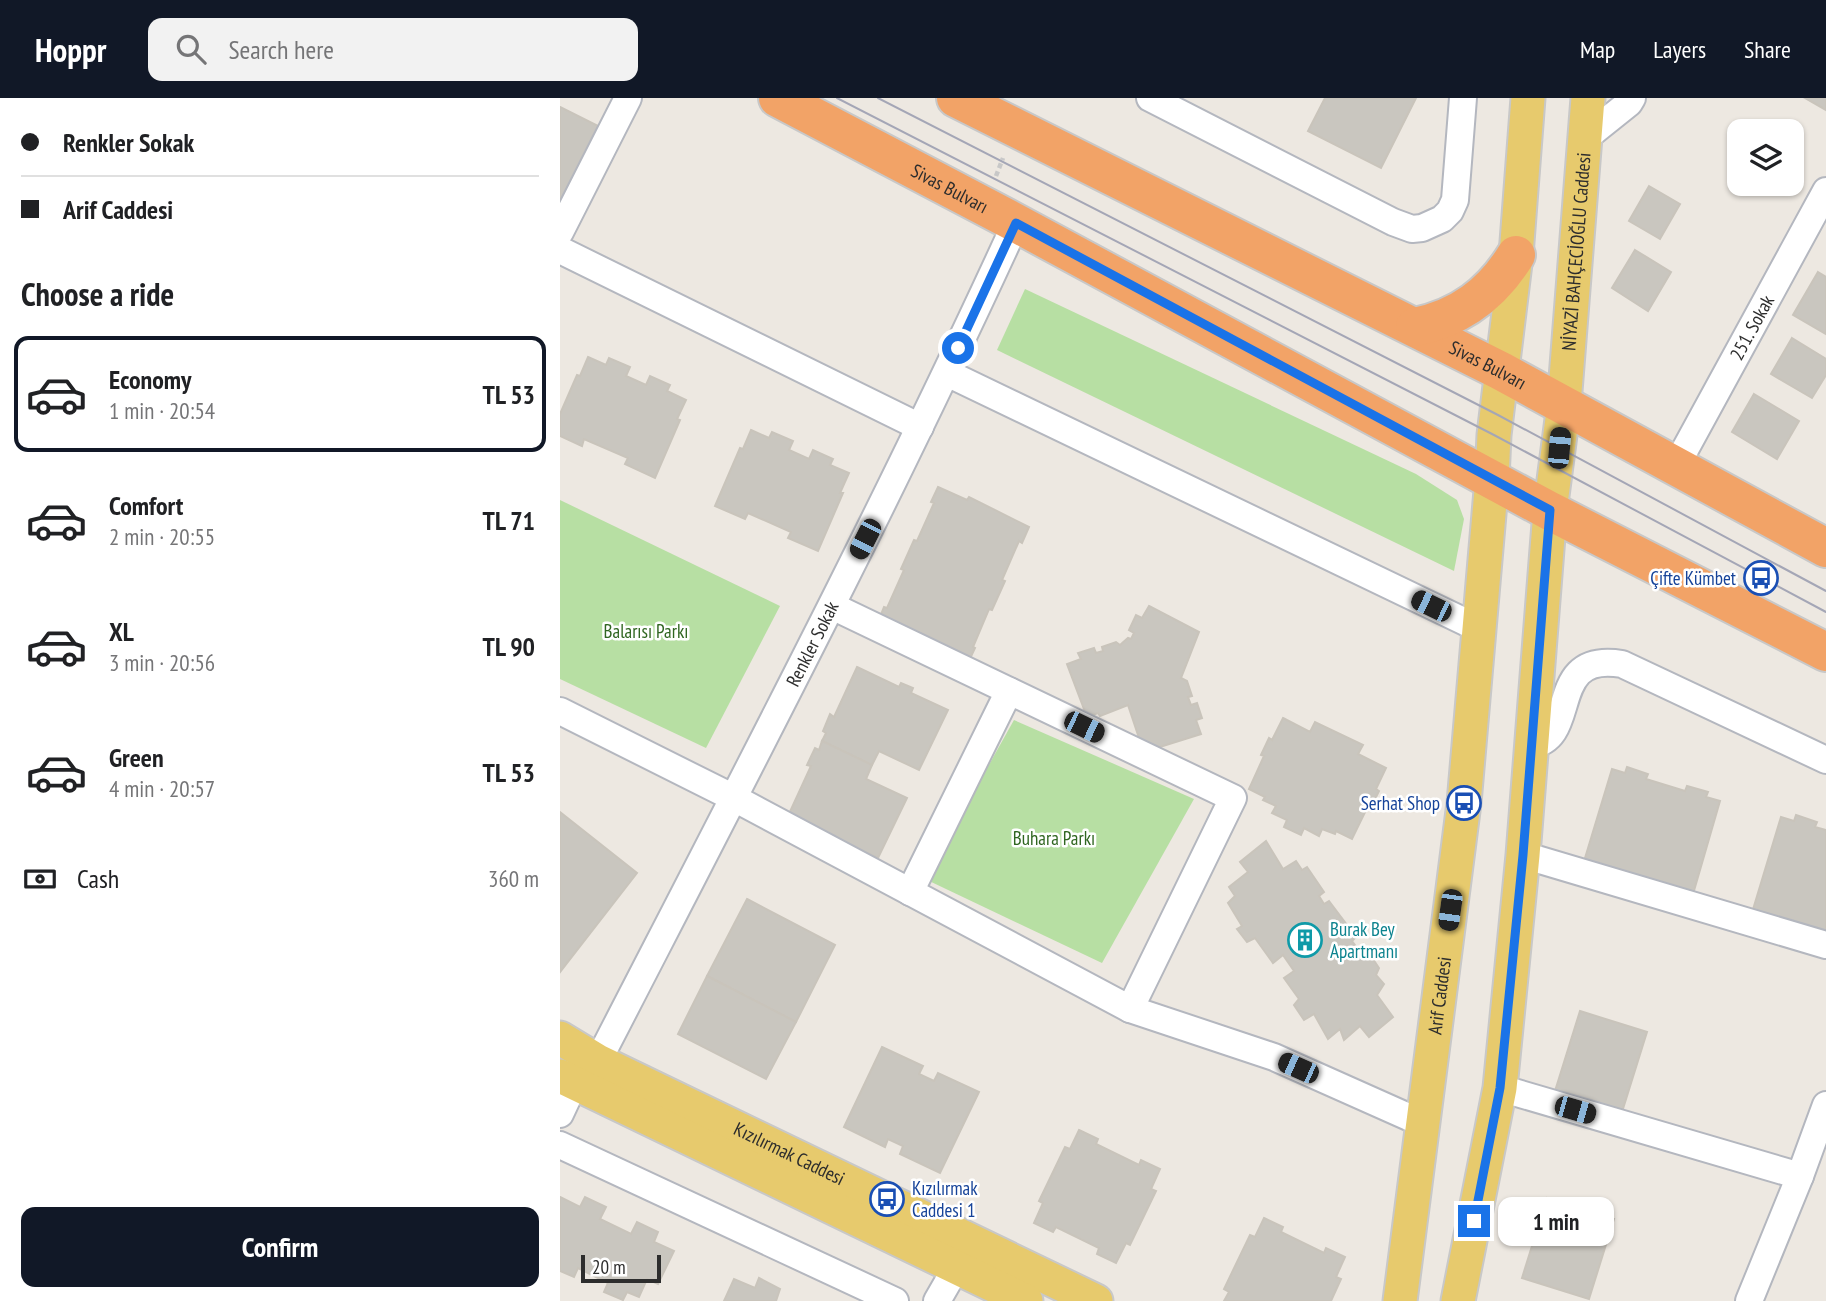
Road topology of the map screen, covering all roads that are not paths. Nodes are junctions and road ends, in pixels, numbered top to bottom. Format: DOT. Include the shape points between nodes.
graph roads {
  1 [pos="628,98"];
  2 [pos="778,98"];
  3 [pos="1150,98"];
  4 [pos="1463,98"];
  5 [pos="1528,98"];
  6 [pos="1588,98"];
  7 [pos="1632,98"];
  8 [pos="964,100"];
  9 [pos="1584,139"];
  10 [pos="1826,191"];
  11 [pos="1000,214"];
  12 [pos="560,232"];
  13 [pos="560,250"];
  14 [pos="1516,255"];
  15 [pos="1415,327"];
  16 [pos="1501,371"];
  17 [pos="947,373"];
  18 [pos="1564,404"];
  19 [pos="920,427"];
  20 [pos="1676,466"];
  21 [pos="1492,479"];
  22 [pos="1550,510"];
  23 [pos="1826,548"];
  24 [pos="832,606"];
  25 [pos="1480,629"];
  26 [pos="1826,652"];
  27 [pos="1009,691"];
  28 [pos="560,711"];
  29 [pos="1531,745"];
  30 [pos="1826,760"];
  31 [pos="734,798"];
  32 [pos="1523,855"];
  33 [pos="910,892"];
  34 [pos="1826,945"];
  35 [pos="1129,1009"];
  36 [pos="560,1038"];
  37 [pos="598,1061"];
  38 [pos="567,1080"];
  39 [pos="1500,1088"];
  40 [pos="1826,1105"];
  41 [pos="560,1114"];
  42 [pos="1422,1123"];
  43 [pos="560,1145"];
  44 [pos="1800,1176"];
  45 [pos="956,1268"];
  46 [pos="1398,1296"];
  47 [pos="895,1301"];
  48 [pos="937,1301"];
  49 [pos="1026,1301"];
  50 [pos="1096,1301"];
  51 [pos="1458,1301"];
  52 [pos="1749,1301"];
  1 -- 12 [label="street"];
  2 -- 11 [label="highway, Sivas Bulvarı"];
  3 -- 4 [label="street" via="1412,229 1442,219 1455,200"];
  5 -- 14 [label="main road"];
  6 -- 9 [label="main road, NİYAZİ BAHÇECİOĞLU Caddesi"];
  7 -- 9 [label="street"];
  8 -- 15 [label="highway, Sivas Bulvarı"];
  9 -- 18 [label="main road, NİYAZİ BAHÇECİOĞLU Caddesi"];
  10 -- 20 [label="street, 251. Sokak"];
  11 -- 17 [label="street, Renkler Sokak"];
  11 -- 21 [label="highway, Sivas Bulvarı"];
  13 -- 19 [label="street"];
  14 -- 15 [label="highway" via="1480,299 1449,317"];
  14 -- 16 [label="main road, Arif Caddesi"];
  15 -- 16 [label="highway, Sivas Bulvarı"];
  16 -- 18 [label="highway, Sivas Bulvarı"];
  16 -- 21 [label="main road, Arif Caddesi"];
  17 -- 19 [label="street, Renkler Sokak"];
  17 -- 25 [label="street"];
  18 -- 20 [label="highway, Sivas Bulvarı"];
  18 -- 22 [label="main road, NİYAZİ BAHÇECİOĞLU Caddesi"];
  19 -- 24 [label="street, Renkler Sokak"];
  20 -- 23 [label="highway, Sivas Bulvarı"];
  21 -- 22 [label="highway, Sivas Bulvarı"];
  21 -- 25 [label="main road, Arif Caddesi"];
  22 -- 26 [label="highway, Sivas Bulvarı"];
  22 -- 29 [label="main road"];
  24 -- 27 [label="street"];
  24 -- 31 [label="street, Renkler Sokak"];
  25 -- 42 [label="main road, Arif Caddesi" via="1464,803"];
  27 -- 33 [label="street"];
  27 -- 35 [label="street" via="1233,798"];
  28 -- 31 [label="street"];
  29 -- 30 [label="street" via="1545,741 1555,730 1577,673 1609,662 1622,664"];
  29 -- 32 [label="main road"];
  31 -- 33 [label="street"];
  31 -- 37 [label="street, Renkler Sokak"];
  32 -- 34 [label="street"];
  32 -- 39 [label="main road"];
  33 -- 35 [label="street"];
  35 -- 42 [label="street" via="1274,1057"];
  36 -- 37 [label="main road, Kızılırmak Caddesi"];
  37 -- 50 [label="main road, Kızılırmak Caddesi"];
  38 -- 41 [label="street"];
  38 -- 45 [label="main road, Kızılırmak Caddesi"];
  39 -- 44 [label="street"];
  39 -- 51 [label="main road"];
  40 -- 44 [label="street"];
  42 -- 46 [label="main road, Arif Caddesi"];
  43 -- 47 [label="street"];
  44 -- 52 [label="street"];
  45 -- 48 [label="street"];
  45 -- 49 [label="main road, Kızılırmak Caddesi"];
}
